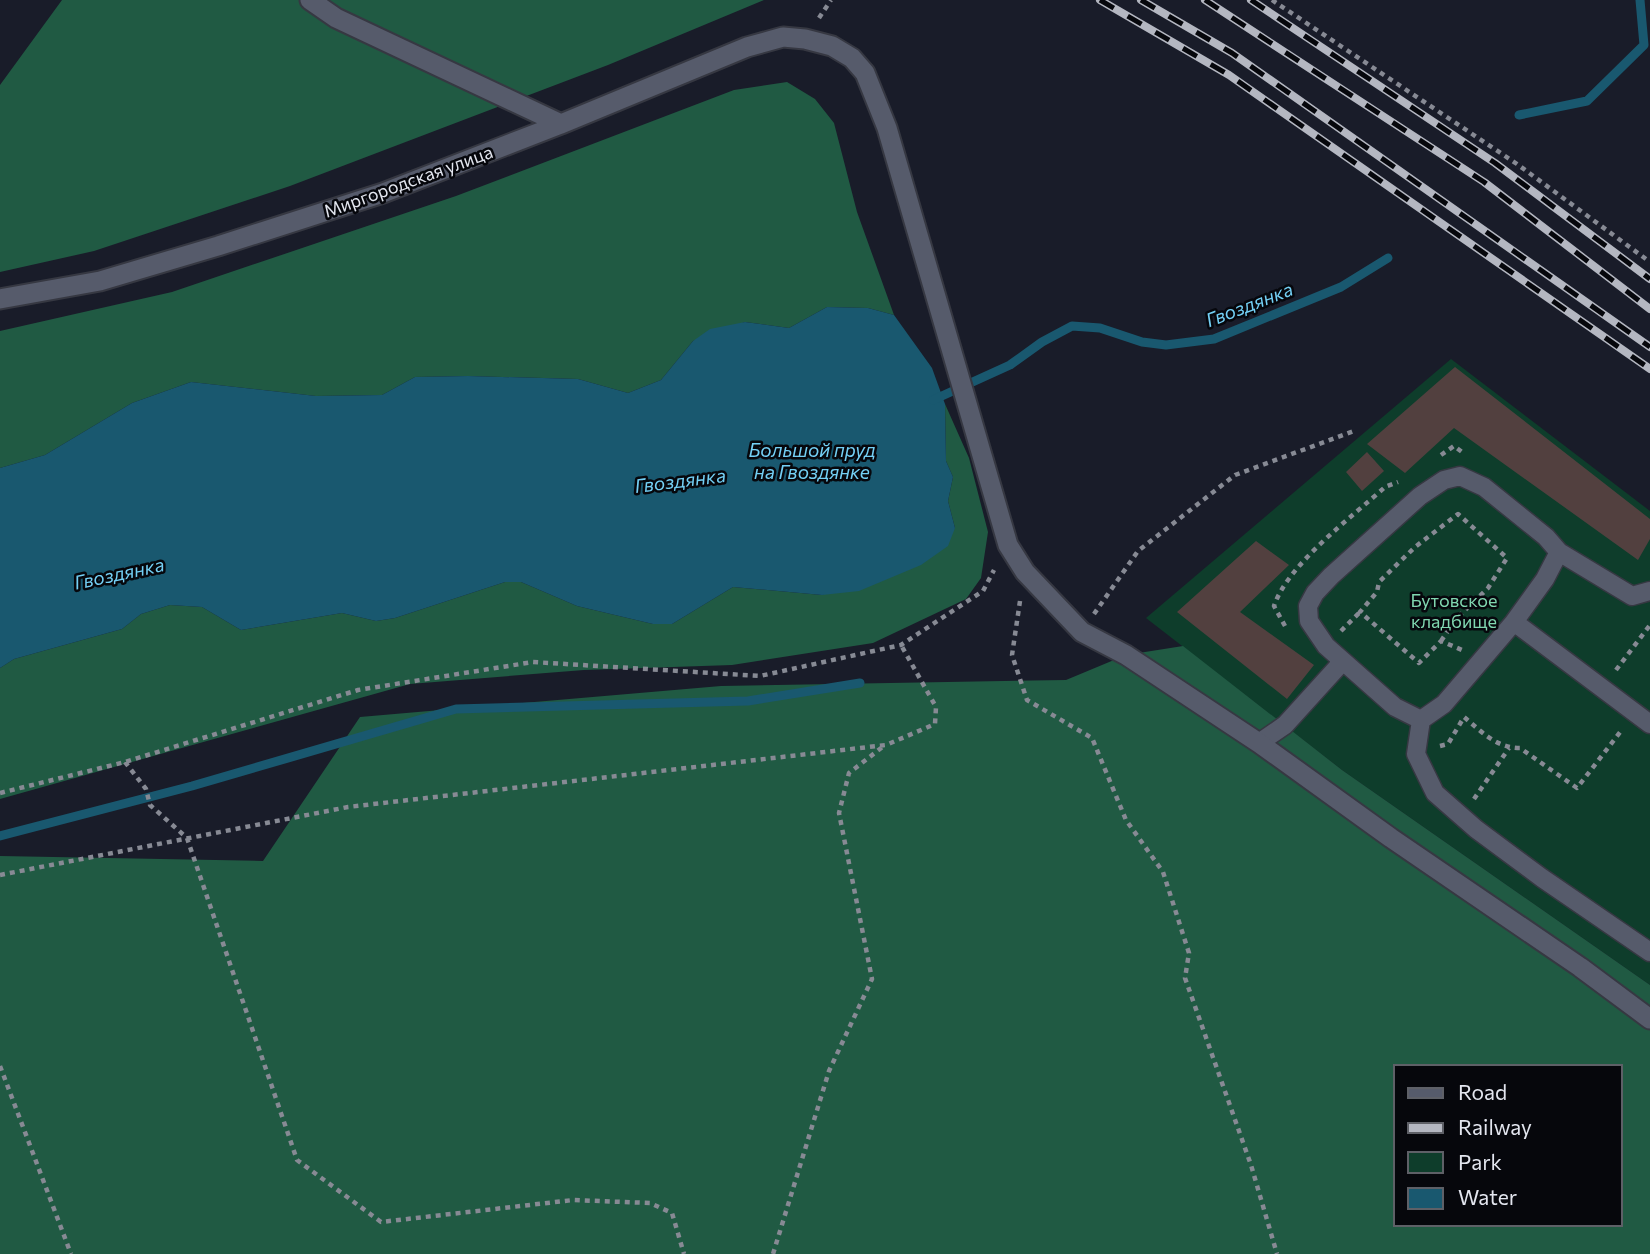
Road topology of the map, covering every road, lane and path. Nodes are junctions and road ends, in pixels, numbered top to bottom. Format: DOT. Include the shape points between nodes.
graph roads {
  1 [pos="310,0"];
  2 [pos="1272,0"];
  3 [pos="561,124"];
  4 [pos="1650,261"];
  5 [pos="0,299"];
  6 [pos="1354,431"];
  7 [pos="1465,453"];
  8 [pos="1435,459"];
  9 [pos="1406,480"];
  10 [pos="1008,545"];
  11 [pos="1559,552"];
  12 [pos="1025,572"];
  13 [pos="1650,591"];
  14 [pos="1514,622"];
  15 [pos="1650,625"];
  16 [pos="1290,631"];
  17 [pos="1082,632"];
  18 [pos="1441,641"];
  19 [pos="901,645"];
  20 [pos="1483,659"];
  21 [pos="1343,661"];
  22 [pos="1611,677"];
  23 [pos="1470,707"];
  24 [pos="1634,713"];
  25 [pos="1464,718"];
  26 [pos="1421,720"];
  27 [pos="1650,724"];
  28 [pos="1259,743"];
  29 [pos="1448,744"];
  30 [pos="886,745"];
  31 [pos="1509,748"];
  32 [pos="1416,754"];
  33 [pos="1444,756"];
  34 [pos="125,762"];
  35 [pos="1465,792"];
  36 [pos="0,793"];
  37 [pos="187,838"];
  38 [pos="0,875"];
  39 [pos="1650,952"];
  40 [pos="1650,1019"];
  41 [pos="0,1066"];
  42 [pos="71,1254"];
  43 [pos="684,1254"];
  44 [pos="773,1254"];
  45 [pos="1277,1254"];
  1 -- 3 [label="street" via="336,18"];
  2 -- 4 [label="path" via="1517,163"];
  3 -- 5 [label="street, Миргородская улица" via="383,193 218,246 100,281"];
  3 -- 10 [label="street, Миргородская улица" via="747,47 783,37 832,46 852,58 876,94 887,128"];
  6 -- 17 [label="path" via="1235,475 1138,551"];
  7 -- 8 [label="path" via="1454,446"];
  9 -- 16 [label="path" via="1385,487 1279,591 1274,606"];
  10 -- 12 [label="street"];
  10 -- 19 [label="path" via="984,591"];
  11 -- 13 [label="lane" via="1632,596"];
  11 -- 14 [label="lane"];
  11 -- 21 [label="lane" via="1483,487 1460,476 1444,480 1420,496 1315,593 1308,606 1309,621"];
  12 -- 17 [label="street"];
  12 -- 45 [label="path" via="1012,655 1027,700 1091,738 1126,820 1163,872 1189,953 1185,978"];
  14 -- 20 [label="lane"];
  14 -- 24 [label="lane"];
  15 -- 22 [label="path"];
  17 -- 28 [label="street" via="1126,655"];
  18 -- 18 [label="path" via="1419,663 1360,612 1377,592 1378,582 1458,514 1507,558 1488,588"];
  18 -- 20 [label="path"];
  19 -- 30 [label="path" via="936,707 935,724"];
  19 -- 34 [label="path" via="760,676 533,662 358,690"];
  20 -- 26 [label="lane" via="1444,705"];
  21 -- 26 [label="lane" via="1395,707"];
  21 -- 28 [label="lane" via="1285,725"];
  23 -- 25 [label="path"];
  24 -- 27 [label="lane"];
  24 -- 31 [label="path" via="1577,789 1520,748"];
  25 -- 29 [label="path"];
  25 -- 31 [label="path"];
  26 -- 32 [label="lane"];
  28 -- 40 [label="street"];
  29 -- 32 [label="path"];
  29 -- 33 [label="path"];
  30 -- 37 [label="path" via="348,807"];
  30 -- 44 [label="path" via="849,773 839,813 872,979 829,1071"];
  31 -- 35 [label="path" via="1475,799"];
  32 -- 39 [label="lane" via="1434,793 1476,829"];
  34 -- 36 [label="path"];
  34 -- 37 [label="path" via="146,789 150,805"];
  37 -- 38 [label="path"];
  37 -- 43 [label="path" via="297,1160 381,1222 573,1200 650,1203 671,1213"];
  41 -- 42 [label="path"];
}
